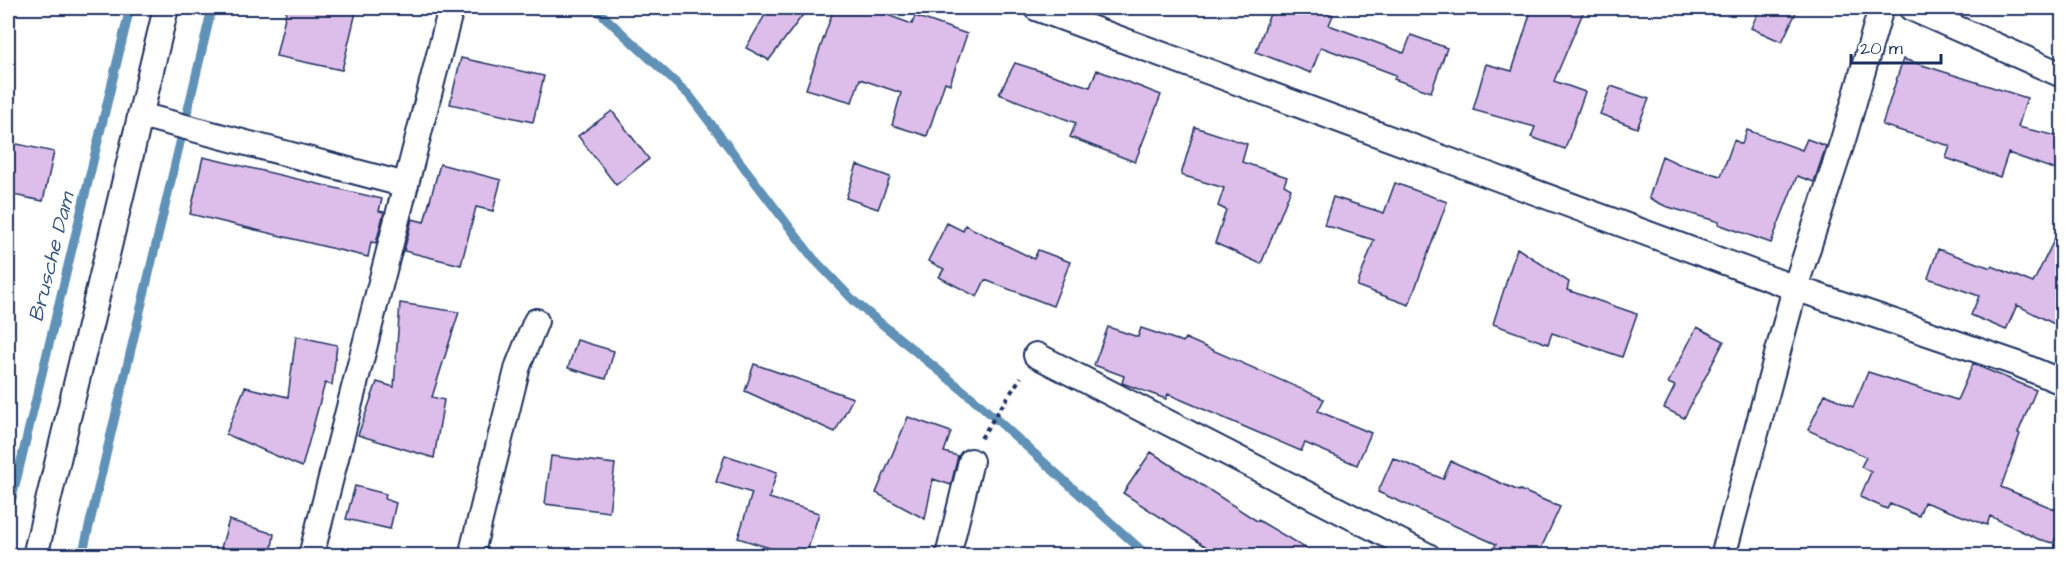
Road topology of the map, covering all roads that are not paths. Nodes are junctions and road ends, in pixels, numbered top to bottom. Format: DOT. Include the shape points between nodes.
graph roads {
  1 [pos="166,8"];
  2 [pos="451,8"];
  3 [pos="1036,8"];
  4 [pos="1881,8"];
  5 [pos="1911,8"];
  6 [pos="2062,75"];
  7 [pos="140,115"];
  8 [pos="406,185"];
  9 [pos="1795,288"];
  10 [pos="537,321"];
  11 [pos="1036,356"];
  12 [pos="2062,382"];
  13 [pos="971,461"];
  14 [pos="35,555"];
  15 [pos="311,555"];
  16 [pos="471,555"];
  17 [pos="948,555"];
  18 [pos="1428,555"];
  19 [pos="1723,555"];
  1 -- 7 [label="street"];
  2 -- 8 [label="street"];
  3 -- 9 [label="street"];
  4 -- 9 [label="street"];
  5 -- 6 [label="street"];
  7 -- 8 [label="street"];
  7 -- 14 [label="street"];
  8 -- 15 [label="street"];
  9 -- 12 [label="street"];
  9 -- 19 [label="street"];
  10 -- 16 [label="street" via="518,366"];
  11 -- 18 [label="street"];
  13 -- 17 [label="street"];
}
